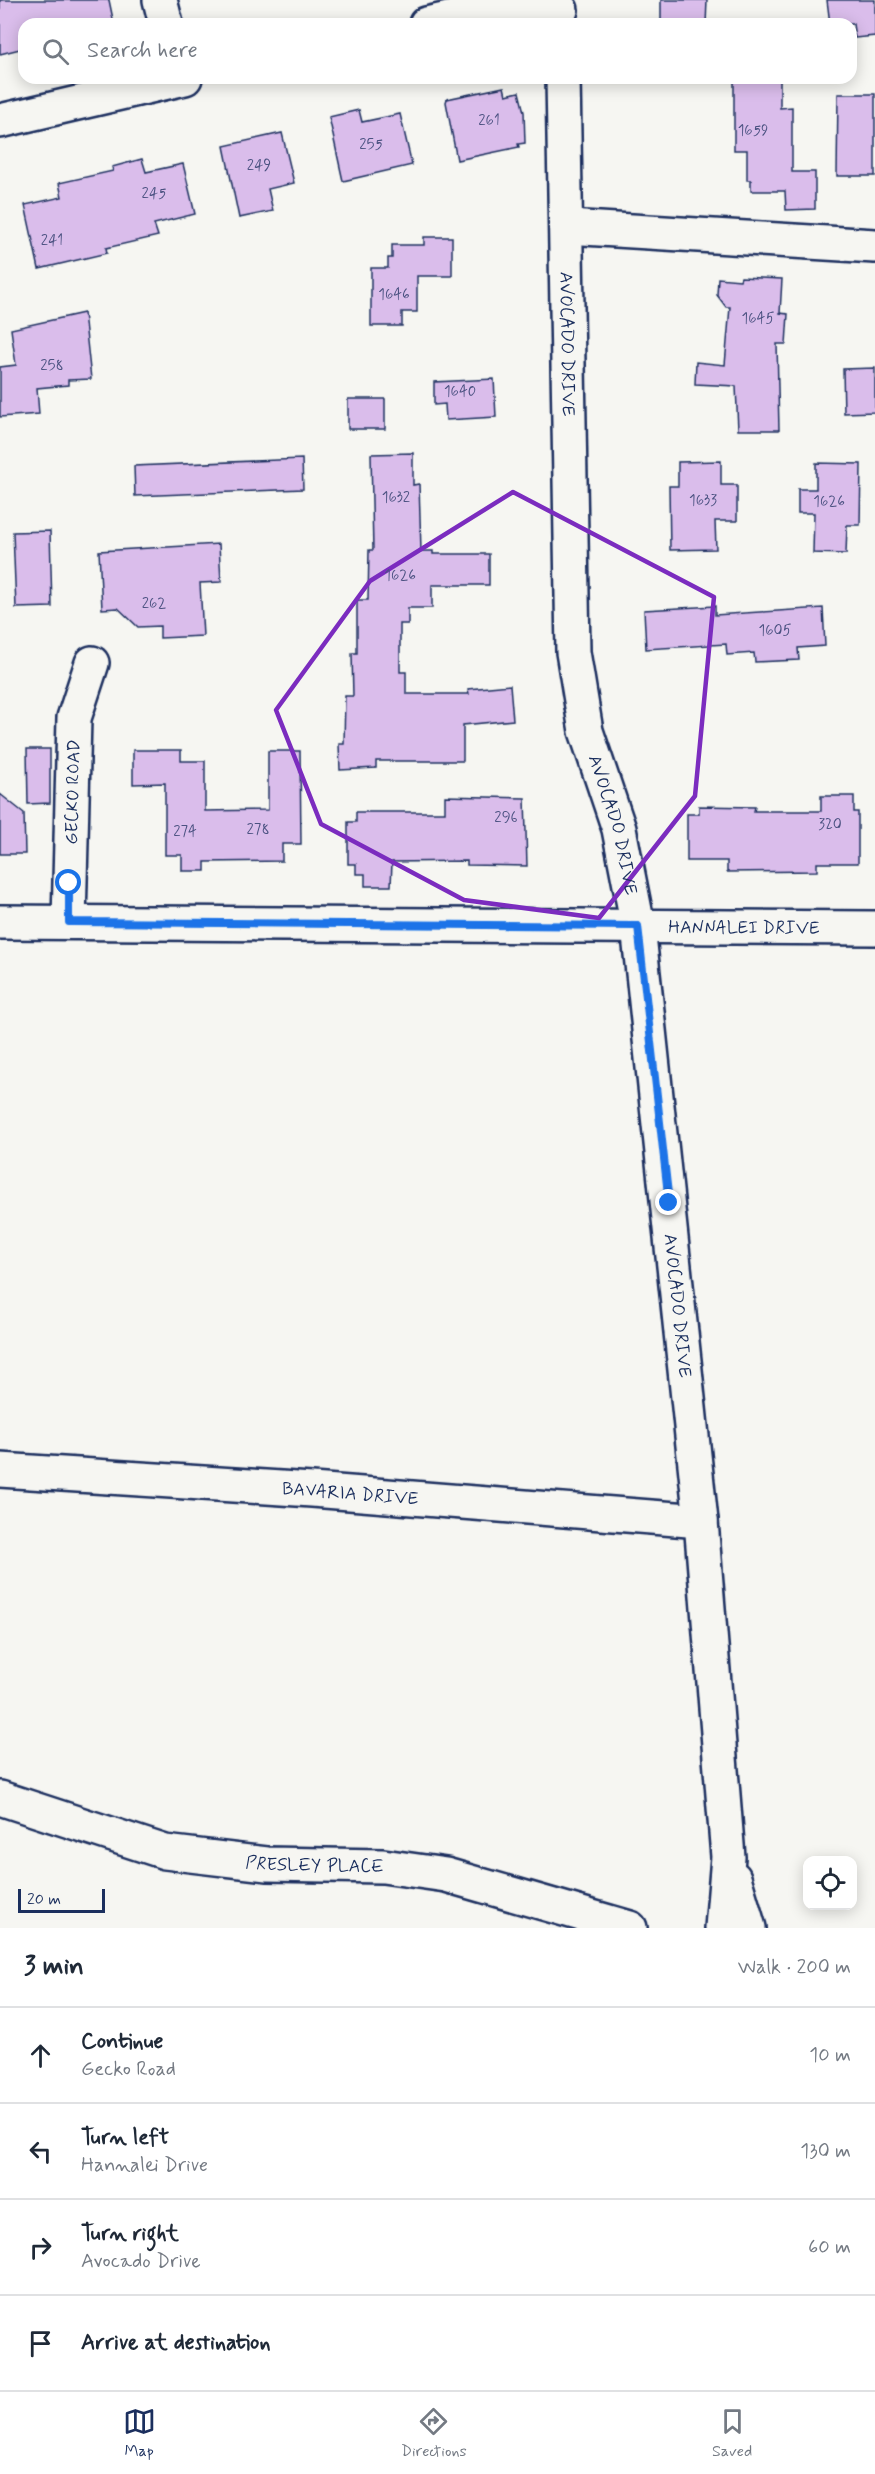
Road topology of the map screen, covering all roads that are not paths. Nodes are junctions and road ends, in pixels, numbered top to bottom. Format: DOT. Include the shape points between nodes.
graph roads {
  1 [pos="160,0"];
  2 [pos="561,11"];
  3 [pos="164,18"];
  4 [pos="453,18"];
  5 [pos="156,84"];
  6 [pos="563,84"];
  7 [pos="0,121"];
  8 [pos="567,227"];
  9 [pos="875,246"];
  10 [pos="92,663"];
  11 [pos="0,921"];
  12 [pos="69,922"];
  13 [pos="638,926"];
  14 [pos="875,928"];
  15 [pos="0,1470"];
  16 [pos="701,1521"];
  17 [pos="0,1798"];
  18 [pos="728,1857"];
  19 [pos="630,1928"];
  20 [pos="722,1928"];
  21 [pos="749,1928"];
  1 -- 3 [label="street"];
  2 -- 4 [label="street"];
  5 -- 7 [label="street"];
  6 -- 8 [label="street, AVOCADO DRIVE"];
  8 -- 9 [label="street"];
  8 -- 13 [label="street, AVOCADO DRIVE" via="573,652 586,731 620,829"];
  10 -- 12 [label="street, GECKO ROAD" via="74,718"];
  11 -- 12 [label="street, HANNALEI DRIVE"];
  12 -- 13 [label="street, HANNALEI DRIVE"];
  13 -- 14 [label="street, HANNALEI DRIVE"];
  13 -- 16 [label="street, AVOCADO DRIVE"];
  15 -- 16 [label="street, BAVARIA DRIVE"];
  16 -- 18 [label="street, AVOCADO DRIVE"];
  17 -- 19 [label="street, PRESLEY PLACE" via="165,1852 267,1864 383,1866 446,1875"];
  18 -- 20 [label="street, AVOCADO DRIVE"];
  18 -- 21 [label="street, AVOCADO DRIVE"];
}
